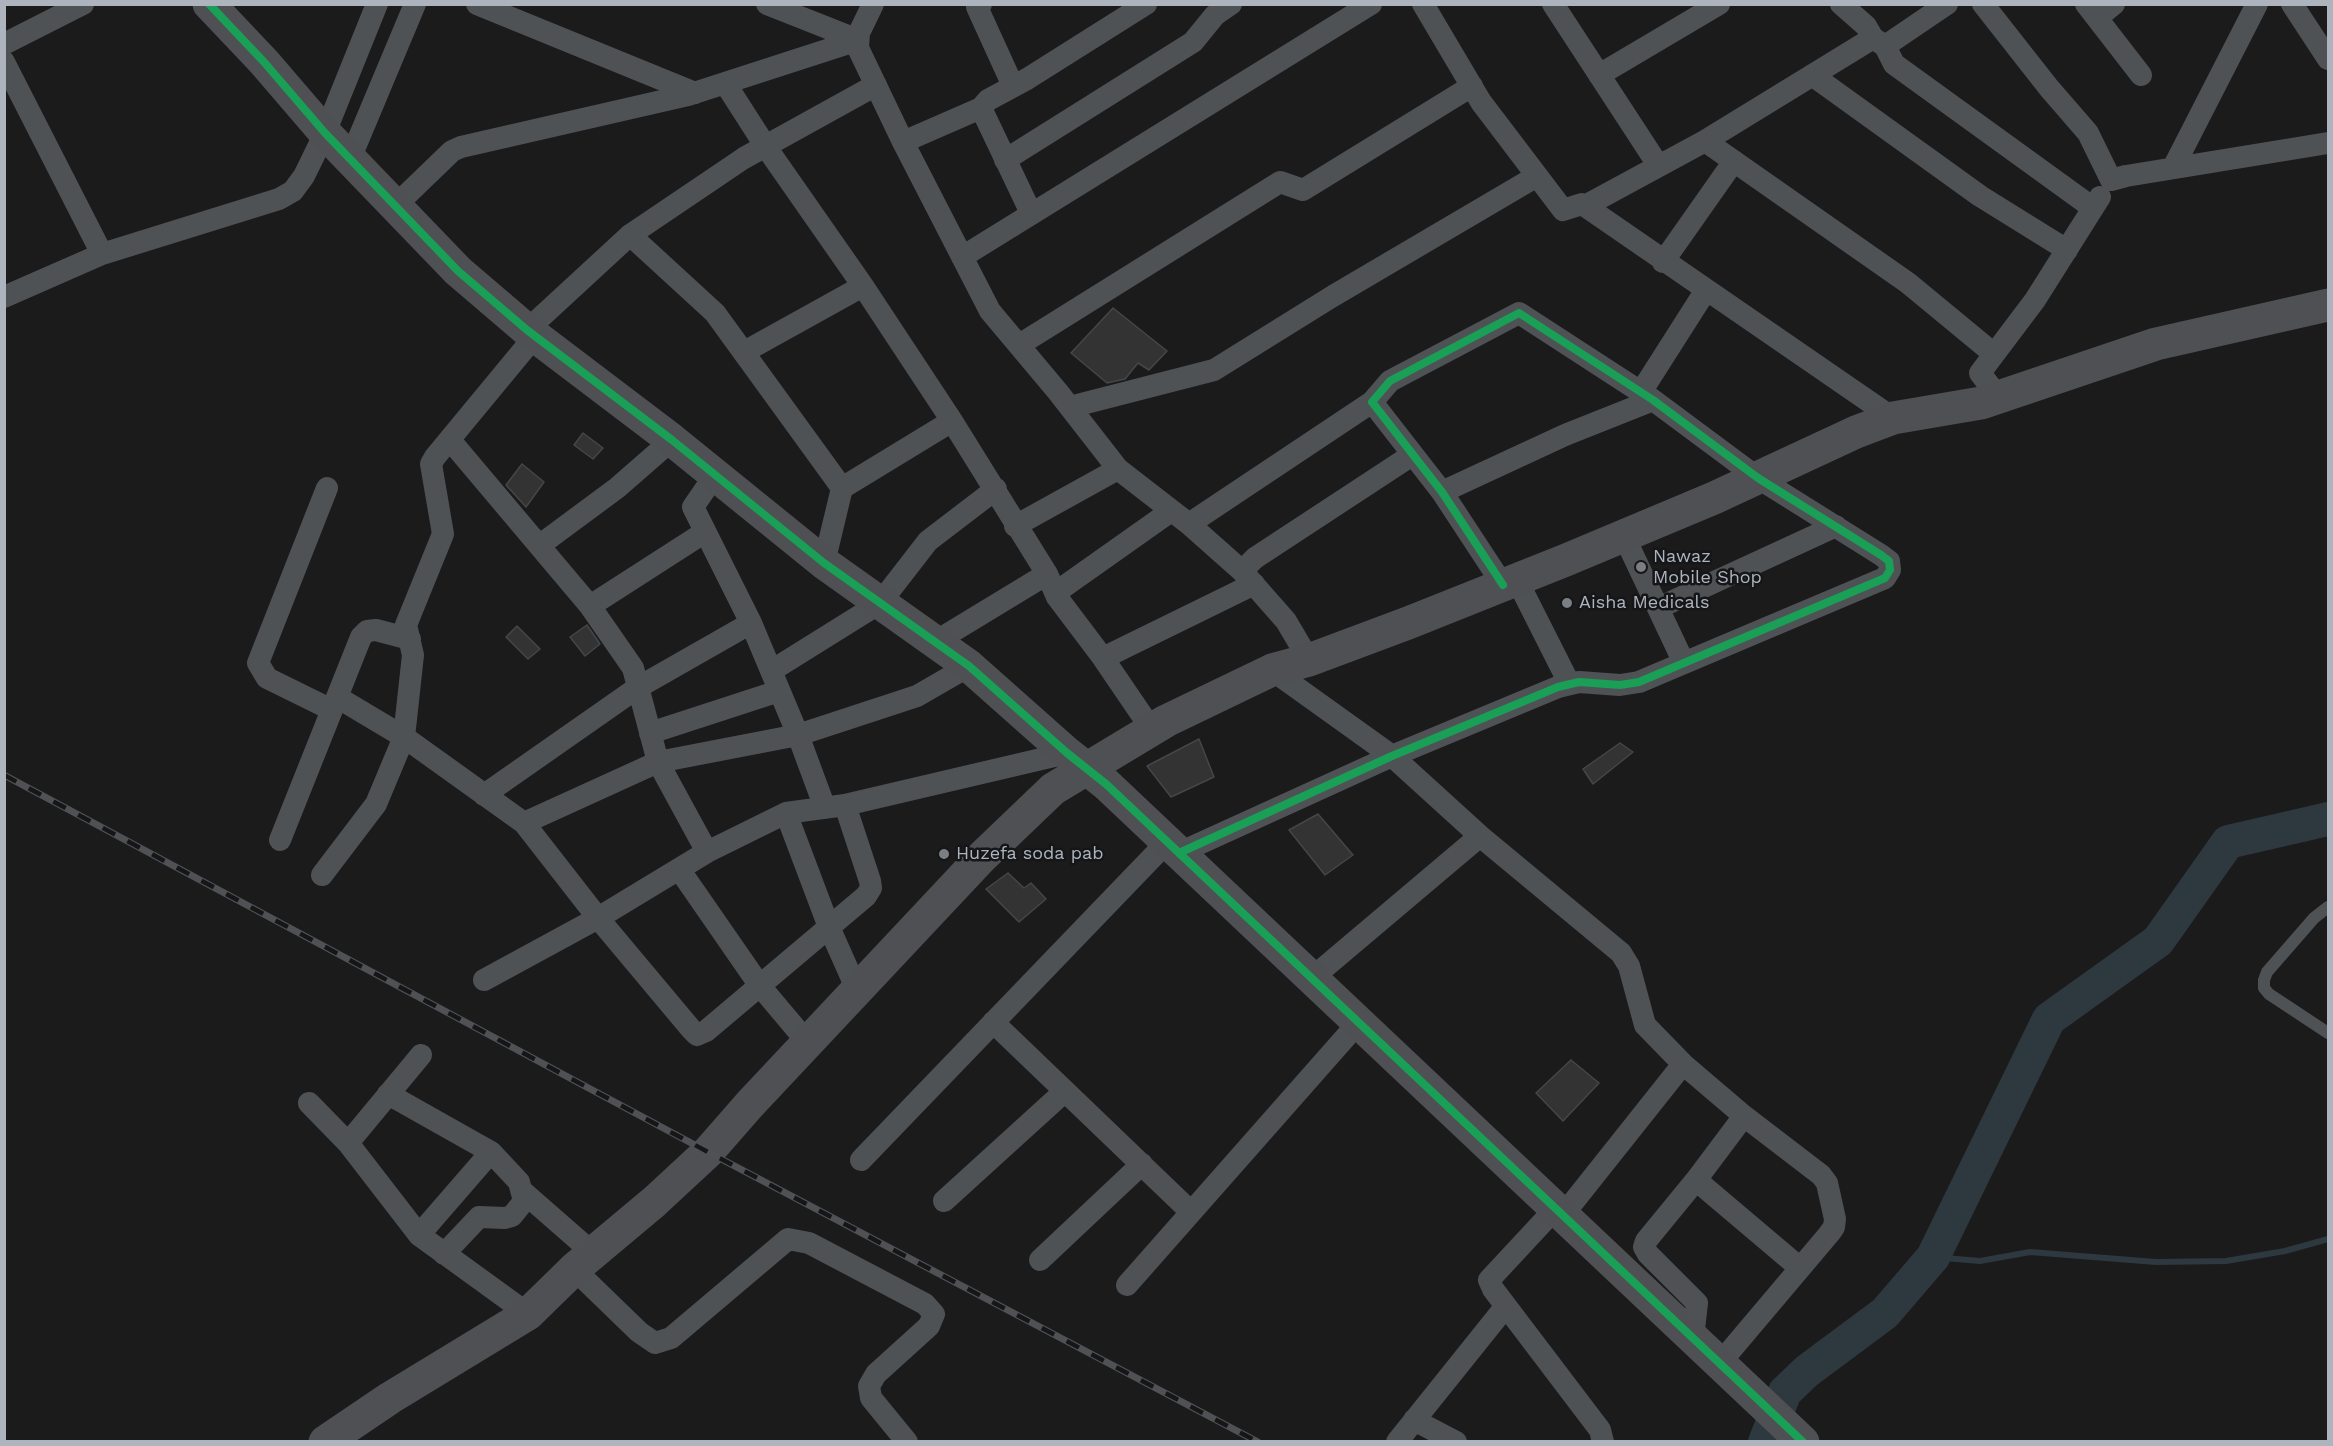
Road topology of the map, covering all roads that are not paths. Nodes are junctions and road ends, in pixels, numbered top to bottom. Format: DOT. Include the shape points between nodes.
graph roads {
  1 [pos="83,4"];
  2 [pos="209,4"];
  3 [pos="377,4"];
  4 [pos="415,4"];
  5 [pos="477,4"];
  6 [pos="767,4"];
  7 [pos="873,4"];
  8 [pos="981,4"];
  9 [pos="1146,4"];
  10 [pos="1231,4"];
  11 [pos="1371,4"];
  12 [pos="1423,4"];
  13 [pos="1553,4"];
  14 [pos="1719,4"];
  15 [pos="1842,4"];
  16 [pos="1947,4"];
  17 [pos="1983,4"];
  18 [pos="2257,4"];
  19 [pos="2292,4"];
  20 [pos="2099,9"];
  21 [pos="858,40"];
  22 [pos="1879,42"];
  23 [pos="4,44"];
  24 [pos="2328,59"];
  25 [pos="4,62"];
  26 [pos="1599,75"];
  27 [pos="1812,75"];
  28 [pos="2142,75"];
  29 [pos="725,83"];
  30 [pos="876,85"];
  31 [pos="1013,86"];
  32 [pos="1472,86"];
  33 [pos="695,93"];
  34 [pos="981,108"];
  35 [pos="325,133"];
  36 [pos="903,141"];
  37 [pos="1705,141"];
  38 [pos="2328,143"];
  39 [pos="766,147"];
  40 [pos="350,159"];
  41 [pos="1005,160"];
  42 [pos="1734,161"];
  43 [pos="1658,165"];
  44 [pos="2174,168"];
  45 [pos="1537,176"];
  46 [pos="2111,180"];
  47 [pos="395,206"];
  48 [pos="1585,206"];
  49 [pos="2093,208"];
  50 [pos="1031,213"];
  51 [pos="630,235"];
  52 [pos="2067,250"];
  53 [pos="102,254"];
  54 [pos="962,257"];
  55 [pos="1663,262"];
  56 [pos="864,286"];
  57 [pos="1706,290"];
  58 [pos="4,297"];
  59 [pos="2328,304"];
  60 [pos="531,333"];
  61 [pos="1019,345"];
  62 [pos="744,352"];
  63 [pos="1994,354"];
  64 [pos="1647,396"];
  65 [pos="1999,398"];
  66 [pos="1372,402"];
  67 [pos="1070,407"];
  68 [pos="1893,418"];
  69 [pos="952,421"];
  70 [pos="450,440"];
  71 [pos="672,440"];
  72 [pos="1412,455"];
  73 [pos="1118,470"];
  74 [pos="715,475"];
  75 [pos="1758,478"];
  76 [pos="842,488"];
  77 [pos="327,489"];
  78 [pos="996,489"];
  79 [pos="1442,492"];
  80 [pos="1171,511"];
  81 [pos="1189,524"];
  82 [pos="1015,526"];
  83 [pos="1836,526"];
  84 [pos="705,532"];
  85 [pos="1624,536"];
  86 [pos="540,545"];
  87 [pos="824,563"];
  88 [pos="1248,578"];
  89 [pos="1510,583"];
  90 [pos="1051,584"];
  91 [pos="880,603"];
  92 [pos="590,606"];
  93 [pos="1658,608"];
  94 [pos="751,623"];
  95 [pos="410,639"];
  96 [pos="935,642"];
  97 [pos="1103,658"];
  98 [pos="1309,660"];
  99 [pos="1684,663"];
  100 [pos="969,666"];
  101 [pos="1272,670"];
  102 [pos="775,681"];
  103 [pos="1569,683"];
  104 [pos="637,688"];
  105 [pos="334,704"];
  106 [pos="1152,730"];
  107 [pos="650,733"];
  108 [pos="798,735"];
  109 [pos="404,737"];
  110 [pos="1392,756"];
  111 [pos="1078,761"];
  112 [pos="658,762"];
  113 [pos="484,795"];
  114 [pos="835,806"];
  115 [pos="786,813"];
  116 [pos="524,823"];
  117 [pos="1480,836"];
  118 [pos="280,840"];
  119 [pos="1174,847"];
  120 [pos="707,852"];
  121 [pos="680,869"];
  122 [pos="322,875"];
  123 [pos="2328,907"];
  124 [pos="598,918"];
  125 [pos="829,927"];
  126 [pos="1312,978"];
  127 [pos="484,980"];
  128 [pos="760,986"];
  129 [pos="858,990"];
  130 [pos="993,1022"];
  131 [pos="1359,1022"];
  132 [pos="2328,1033"];
  133 [pos="808,1043"];
  134 [pos="421,1055"];
  135 [pos="1683,1064"];
  136 [pos="1065,1091"];
  137 [pos="388,1094"];
  138 [pos="309,1103"];
  139 [pos="1744,1116"];
  140 [pos="348,1143"];
  141 [pos="491,1152"];
  142 [pos="861,1160"];
  143 [pos="1142,1164"];
  144 [pos="1696,1180"];
  145 [pos="521,1190"];
  146 [pos="944,1201"];
  147 [pos="1559,1211"];
  148 [pos="1191,1212"];
  149 [pos="419,1235"];
  150 [pos="444,1254"];
  151 [pos="1040,1260"];
  152 [pos="584,1261"];
  153 [pos="1800,1268"];
  154 [pos="1127,1286"];
  155 [pos="1506,1306"];
  156 [pos="528,1314"];
  157 [pos="1693,1338"];
  158 [pos="1720,1363"];
  159 [pos="1414,1420"];
  160 [pos="326,1442"];
  161 [pos="907,1442"];
  162 [pos="1397,1442"];
  163 [pos="1456,1442"];
  164 [pos="1603,1442"];
  165 [pos="1803,1442"];
  1 -- 23 [label="street"];
  2 -- 35 [label="main road"];
  3 -- 35 [label="street"];
  4 -- 40 [label="street"];
  5 -- 33 [label="street"];
  6 -- 21 [label="street"];
  7 -- 21 [label="street"];
  8 -- 31 [label="street" via="977,7"];
  9 -- 31 [label="street"];
  10 -- 41 [label="street" via="1215,15 1193,42"];
  11 -- 50 [label="street"];
  12 -- 32 [label="street"];
  13 -- 26 [label="street"];
  14 -- 26 [label="street"];
  15 -- 22 [label="street"];
  16 -- 22 [label="street"];
  17 -- 46 [label="street" via="2088,133"];
  18 -- 44 [label="street"];
  19 -- 24 [label="street"];
  20 -- 28 [label="street"];
  21 -- 29 [label="street"];
  21 -- 30 [label="street"];
  22 -- 27 [label="street"];
  22 -- 49 [label="street" via="1894,64"];
  25 -- 53 [label="street"];
  26 -- 43 [label="street"];
  27 -- 37 [label="street"];
  27 -- 52 [label="street" via="1980,196"];
  29 -- 33 [label="street"];
  29 -- 39 [label="street"];
  30 -- 36 [label="street"];
  30 -- 39 [label="street"];
  31 -- 34 [label="street" via="988,99"];
  32 -- 45 [label="street"];
  32 -- 61 [label="street" via="1303,190 1280,182"];
  33 -- 47 [label="street" via="461,147 452,151"];
  34 -- 36 [label="street"];
  34 -- 41 [label="street"];
  35 -- 40 [label="main road"];
  35 -- 53 [label="street" via="304,176 279,199"];
  36 -- 54 [label="street"];
  37 -- 42 [label="street"];
  37 -- 43 [label="street"];
  38 -- 44 [label="street"];
  39 -- 51 [label="street"];
  39 -- 56 [label="street"];
  40 -- 47 [label="main road"];
  41 -- 50 [label="street"];
  42 -- 55 [label="street"];
  42 -- 63 [label="street" via="1908,283"];
  43 -- 48 [label="street"];
  44 -- 46 [label="street"];
  45 -- 48 [label="street" via="1563,210"];
  45 -- 67 [label="street" via="1214,370"];
  46 -- 49 [label="street"];
  47 -- 60 [label="main road" via="458,271"];
  48 -- 55 [label="street"];
  49 -- 52 [label="street"];
  50 -- 54 [label="street"];
  51 -- 60 [label="street"];
  51 -- 62 [label="street" via="716,313"];
  52 -- 63 [label="street"];
  53 -- 58 [label="street"];
  54 -- 61 [label="street" via="990,311"];
  55 -- 57 [label="street"];
  56 -- 62 [label="street"];
  56 -- 69 [label="street"];
  57 -- 64 [label="street"];
  57 -- 68 [label="street"];
  59 -- 65 [label="main road" via="2156,344"];
  60 -- 70 [label="street"];
  60 -- 71 [label="main road"];
  61 -- 67 [label="street"];
  62 -- 76 [label="street"];
  63 -- 65 [label="street" via="1980,373"];
  64 -- 66 [label="street" via="1519,313 1390,381"];
  64 -- 75 [label="street"];
  64 -- 79 [label="street"];
  65 -- 68 [label="main road"];
  66 -- 72 [label="street"];
  66 -- 81 [label="street"];
  67 -- 73 [label="street"];
  68 -- 75 [label="main road"];
  69 -- 76 [label="street"];
  69 -- 78 [label="street"];
  70 -- 86 [label="street"];
  70 -- 95 [label="street" via="431,464 443,534 406,625"];
  71 -- 74 [label="main road"];
  71 -- 86 [label="street" via="617,488"];
  72 -- 79 [label="street"];
  72 -- 88 [label="street" via="1255,558"];
  73 -- 80 [label="street"];
  73 -- 82 [label="street"];
  74 -- 84 [label="street" via="693,507"];
  74 -- 87 [label="main road"];
  75 -- 83 [label="street"];
  75 -- 85 [label="main road"];
  76 -- 87 [label="street"];
  77 -- 105 [label="street" via="258,663 267,678"];
  78 -- 82 [label="street"];
  78 -- 91 [label="street" via="928,541"];
  79 -- 89 [label="street"];
  80 -- 81 [label="street"];
  80 -- 90 [label="street"];
  81 -- 88 [label="street"];
  82 -- 90 [label="street"];
  83 -- 93 [label="street"];
  83 -- 99 [label="street" via="1889,561 1890,570 1885,578"];
  84 -- 92 [label="street"];
  84 -- 94 [label="street"];
  85 -- 89 [label="main road"];
  85 -- 93 [label="street"];
  86 -- 92 [label="street"];
  87 -- 91 [label="main road"];
  88 -- 97 [label="street"];
  88 -- 98 [label="street" via="1286,621"];
  89 -- 98 [label="main road"];
  89 -- 103 [label="street"];
  90 -- 96 [label="street"];
  90 -- 97 [label="street"];
  91 -- 96 [label="main road"];
  91 -- 102 [label="street"];
  92 -- 104 [label="street" via="633,668"];
  93 -- 99 [label="street"];
  94 -- 102 [label="street"];
  94 -- 104 [label="street"];
  95 -- 105 [label="street" via="367,631"];
  95 -- 109 [label="street" via="413,655"];
  96 -- 100 [label="main road"];
  97 -- 106 [label="street"];
  98 -- 101 [label="main road"];
  99 -- 103 [label="street" via="1629,684"];
  100 -- 108 [label="street" via="917,696"];
  100 -- 111 [label="main road"];
  101 -- 106 [label="main road"];
  101 -- 110 [label="street"];
  102 -- 107 [label="street"];
  102 -- 108 [label="street"];
  103 -- 110 [label="street"];
  104 -- 107 [label="street"];
  104 -- 113 [label="street"];
  105 -- 109 [label="street"];
  105 -- 118 [label="street"];
  106 -- 111 [label="main road"];
  107 -- 112 [label="street"];
  108 -- 112 [label="street"];
  108 -- 114 [label="street"];
  109 -- 113 [label="street"];
  109 -- 122 [label="street" via="376,804"];
  110 -- 117 [label="street"];
  110 -- 119 [label="street"];
  111 -- 114 [label="street"];
  111 -- 119 [label="main road"];
  111 -- 129 [label="main road" via="981,857"];
  112 -- 116 [label="street"];
  112 -- 120 [label="street"];
  113 -- 116 [label="street"];
  114 -- 115 [label="street"];
  114 -- 125 [label="street" via="870,888 866,896"];
  115 -- 120 [label="street"];
  115 -- 125 [label="street"];
  116 -- 124 [label="street"];
  117 -- 126 [label="street"];
  117 -- 135 [label="street" via="1626,959 1645,1025"];
  119 -- 126 [label="main road"];
  119 -- 130 [label="street"];
  120 -- 121 [label="street"];
  121 -- 124 [label="street"];
  121 -- 128 [label="street"];
  123 -- 132 [label="lane" via="2267,972 2264,988"];
  124 -- 127 [label="street"];
  124 -- 128 [label="street" via="697,1035"];
  125 -- 128 [label="street"];
  125 -- 129 [label="street"];
  126 -- 131 [label="main road"];
  128 -- 133 [label="street"];
  129 -- 133 [label="main road"];
  130 -- 136 [label="street"];
  130 -- 142 [label="street"];
  131 -- 147 [label="main road"];
  131 -- 148 [label="street"];
  133 -- 152 [label="main road" via="708,1152"];
  134 -- 137 [label="street"];
  135 -- 139 [label="street"];
  135 -- 147 [label="street"];
  136 -- 143 [label="street"];
  136 -- 146 [label="street"];
  137 -- 140 [label="street"];
  137 -- 141 [label="street"];
  138 -- 140 [label="street"];
  139 -- 144 [label="street"];
  139 -- 153 [label="street" via="1827,1183 1834,1227"];
  140 -- 149 [label="street"];
  141 -- 145 [label="street" via="517,1179"];
  141 -- 149 [label="street"];
  143 -- 148 [label="street"];
  143 -- 151 [label="street"];
  144 -- 153 [label="street"];
  144 -- 157 [label="street" via="1644,1247 1697,1303"];
  145 -- 150 [label="street" via="524,1201 509,1218 479,1217"];
  145 -- 152 [label="street"];
  147 -- 155 [label="street" via="1489,1280"];
  147 -- 157 [label="main road"];
  148 -- 154 [label="street"];
  149 -- 150 [label="street"];
  150 -- 156 [label="street"];
  152 -- 156 [label="main road"];
  152 -- 161 [label="street" via="639,1332 655,1342 671,1338 788,1239 809,1243 925,1304 934,1314 929,1326 876,1374 869,1386 871,1398"];
  153 -- 158 [label="street"];
  155 -- 159 [label="street"];
  155 -- 164 [label="street" via="1600,1430"];
  156 -- 160 [label="main road"];
  157 -- 158 [label="main road"];
  158 -- 165 [label="main road"];
  159 -- 162 [label="street"];
  159 -- 163 [label="street"];
}
